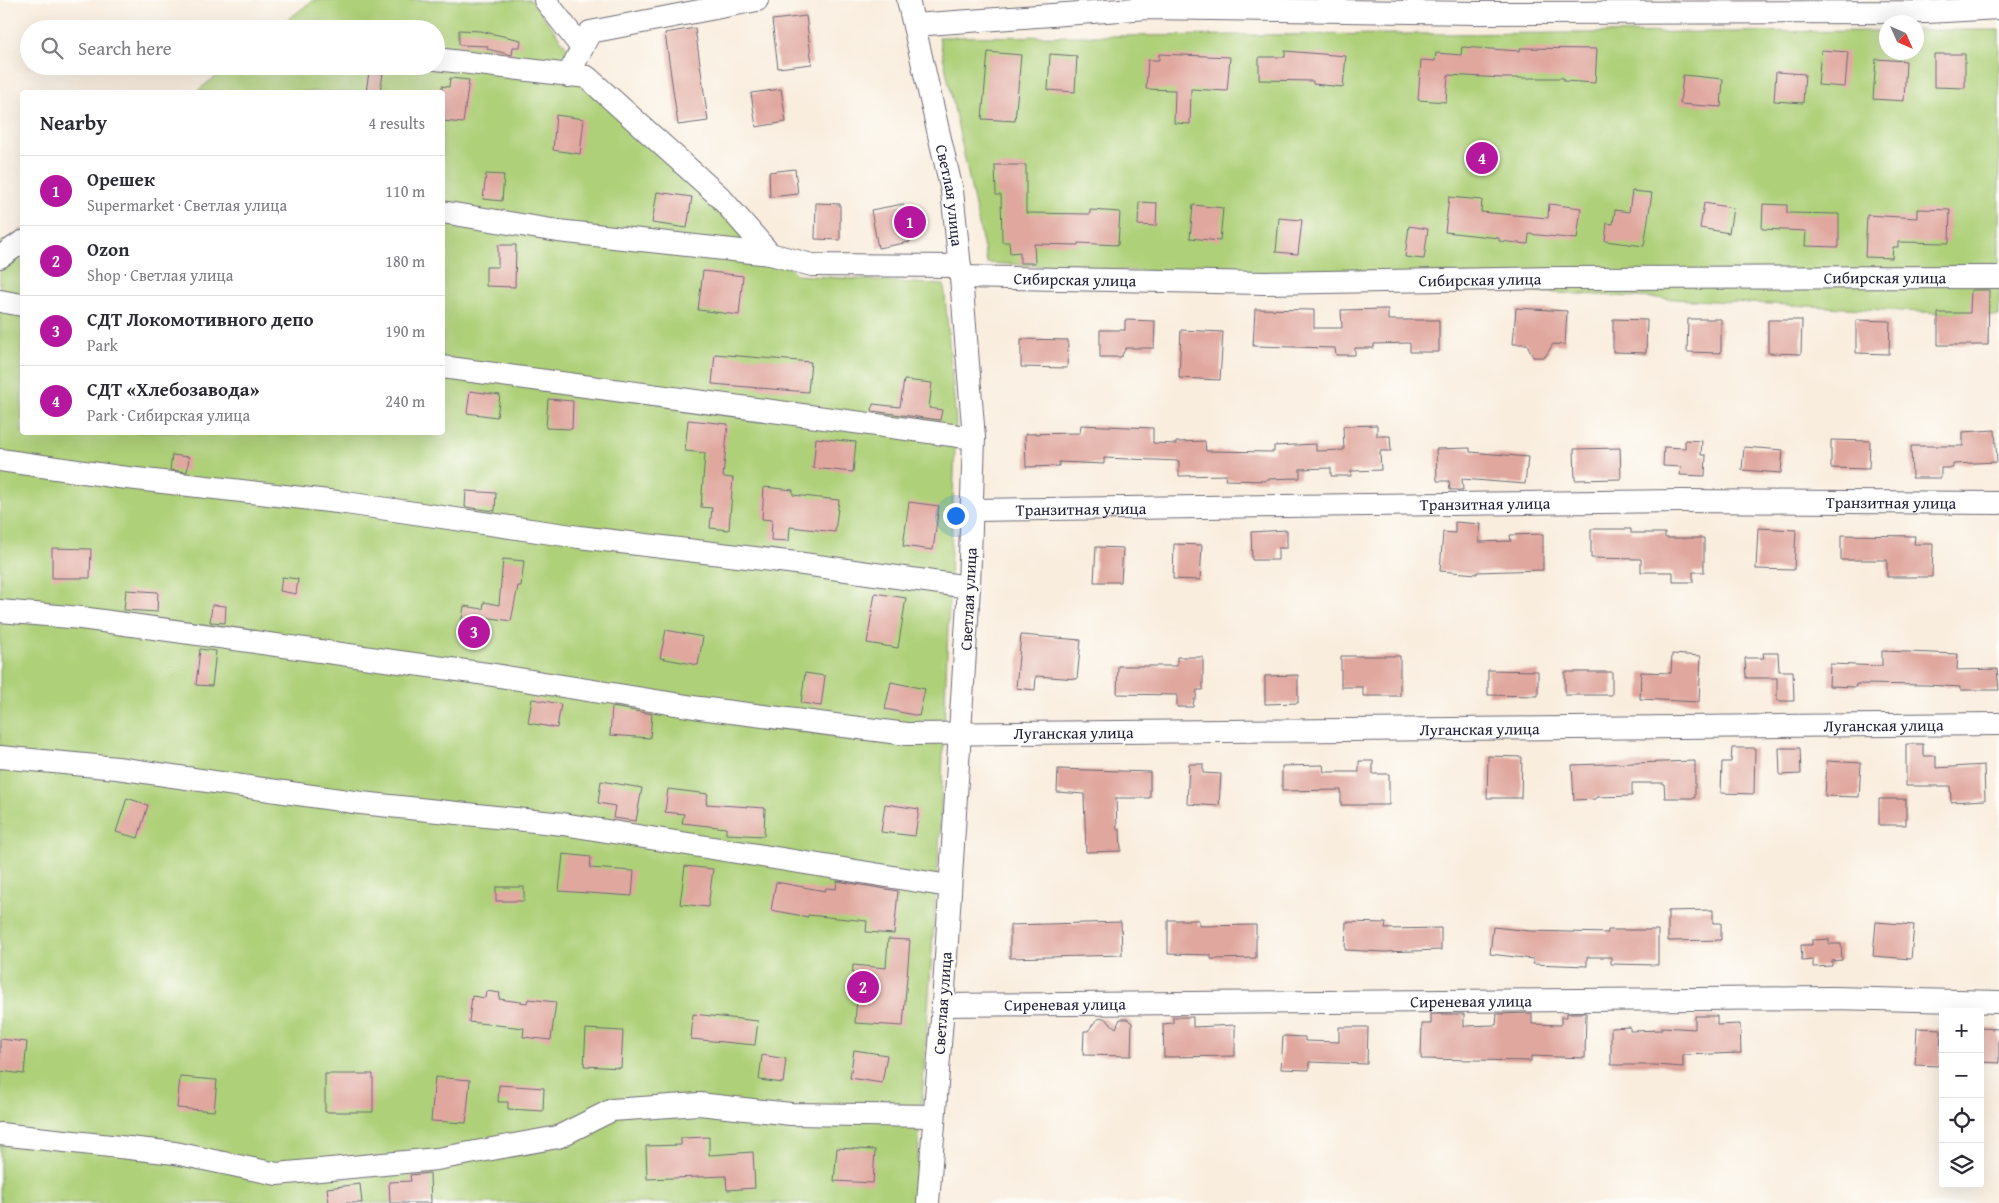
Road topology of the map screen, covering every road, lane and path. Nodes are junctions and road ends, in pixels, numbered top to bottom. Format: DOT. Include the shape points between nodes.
graph roads {
  1 [pos="545,0"];
  2 [pos="757,0"];
  3 [pos="908,0"];
  4 [pos="1477,6"];
  5 [pos="1696,6"];
  6 [pos="1928,6"];
  7 [pos="1999,8"];
  8 [pos="914,25"];
  9 [pos="582,48"];
  10 [pos="445,60"];
  11 [pos="568,76"];
  12 [pos="445,212"];
  13 [pos="20,243"];
  14 [pos="770,254"];
  15 [pos="0,257"];
  16 [pos="961,272"];
  17 [pos="1999,277"];
  18 [pos="0,301"];
  19 [pos="20,305"];
  20 [pos="445,367"];
  21 [pos="974,438"];
  22 [pos="0,460"];
  23 [pos="1999,503"];
  24 [pos="972,510"];
  25 [pos="969,587"];
  26 [pos="0,611"];
  27 [pos="1999,724"];
  28 [pos="959,734"];
  29 [pos="0,757"];
  30 [pos="949,886"];
  31 [pos="1999,1002"];
  32 [pos="943,1004"];
  33 [pos="934,1116"];
  34 [pos="0,1134"];
  35 [pos="928,1203"];
  1 -- 9 [label="street"];
  2 -- 9 [label="street" via="590,32"];
  3 -- 8 [label="street, Светлая улица"];
  4 -- 5 [label="street"];
  4 -- 8 [label="street" via="1148,8"];
  5 -- 6 [label="street"];
  6 -- 7 [label="street"];
  8 -- 16 [label="street, Светлая улица" via="952,191"];
  9 -- 11 [label="street"];
  10 -- 11 [label="street"];
  11 -- 14 [label="street" via="587,77 720,197"];
  12 -- 14 [label="street, Сибирская улица" via="558,230"];
  13 -- 15 [label="street"];
  14 -- 16 [label="street, Сибирская улица" via="812,265"];
  16 -- 17 [label="street, Сибирская улица" via="1265,283 1556,278"];
  16 -- 21 [label="street, Светлая улица"];
  18 -- 19 [label="street"];
  20 -- 21 [label="street"];
  21 -- 24 [label="street, Светлая улица"];
  22 -- 25 [label="street"];
  23 -- 24 [label="street, Транзитная улица" via="1681,501"];
  24 -- 25 [label="street, Светлая улица"];
  25 -- 28 [label="street, Светлая улица"];
  26 -- 28 [label="street, Луганская улица" via="81,618 494,675 700,708 907,734"];
  27 -- 28 [label="street, Луганская улица"];
  28 -- 30 [label="street, Светлая улица"];
  29 -- 30 [label="street" via="117,768 361,803 563,824"];
  30 -- 32 [label="street, Светлая улица"];
  31 -- 32 [label="street, Сиреневая улица" via="1824,998"];
  32 -- 33 [label="street, Светлая улица"];
  33 -- 34 [label="street" via="791,1114 699,1104 612,1110 558,1137 437,1159 276,1174 175,1153"];
  33 -- 35 [label="street, Светлая улица"];
}
